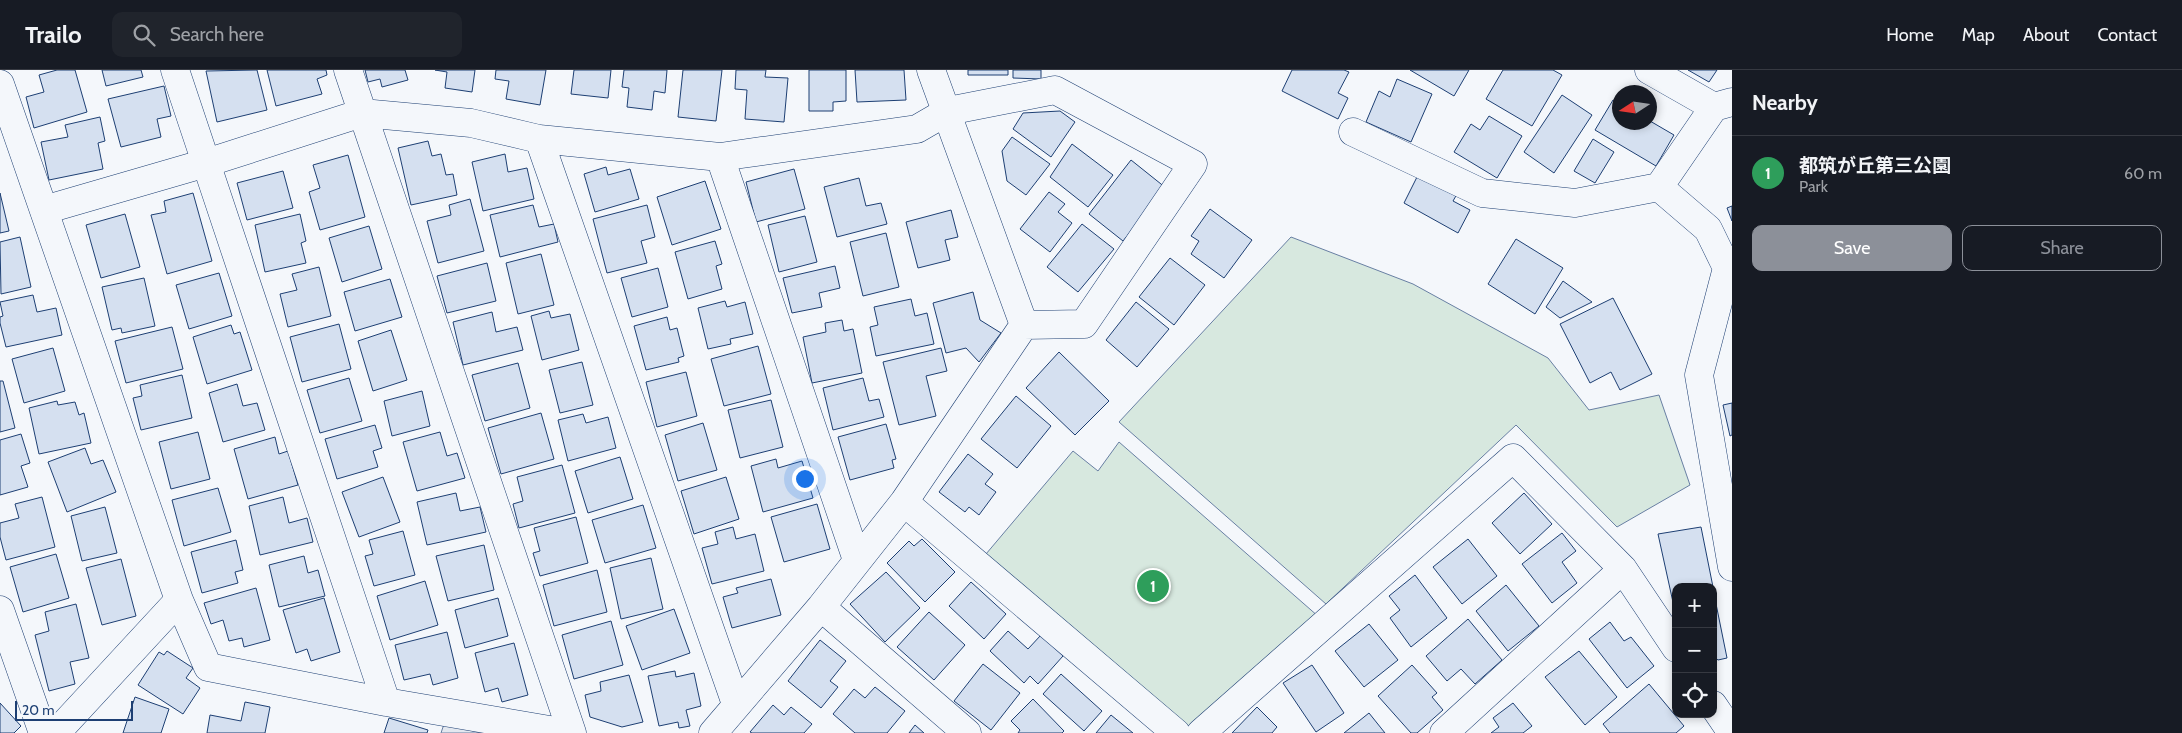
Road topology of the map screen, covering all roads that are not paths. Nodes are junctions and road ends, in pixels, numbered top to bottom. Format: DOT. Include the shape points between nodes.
graph roads {
  1 [pos="175,70"];
  2 [pos="348,70"];
  3 [pos="931,70"];
  4 [pos="1649,70"];
  5 [pos="0,84"];
  6 [pos="1723,104"];
  7 [pos="948,111"];
  8 [pos="362,113"];
  9 [pos="1353,132"];
  10 [pos="539,139"];
  11 [pos="720,157"];
  12 [pos="206,163"];
  13 [pos="1659,187"];
  14 [pos="44,210"];
  15 [pos="1024,325"];
  16 [pos="1722,330"];
  17 [pos="904,502"];
  18 [pos="857,560"];
  19 [pos="1732,567"];
  20 [pos="1623,569"];
  21 [pos="179,600"];
  22 [pos="821,607"];
  23 [pos="0,610"];
  24 [pos="5,637"];
  25 [pos="1672,642"];
  26 [pos="386,702"];
  27 [pos="736,704"];
  28 [pos="1717,711"];
  29 [pos="720,730"];
  30 [pos="43,733"];
  31 [pos="56,733"];
  32 [pos="567,733"];
  33 [pos="572,733"];
  34 [pos="967,733"];
  35 [pos="1176,733"];
  36 [pos="1201,733"];
  37 [pos="1444,733"];
  38 [pos="1732,733"];
  1 -- 12 [label="street"];
  2 -- 8 [label="street"];
  3 -- 7 [label="street"];
  4 -- 6 [label="street"];
  5 -- 14 [label="street"];
  6 -- 13 [label="street"];
  7 -- 11 [label="street" via="917,129"];
  7 -- 15 [label="street"];
  7 -- 15 [label="street" via="1055,90 1193,164 1084,324"];
  8 -- 10 [label="street" via="471,123"];
  8 -- 12 [label="street"];
  8 -- 33 [label="street"];
  9 -- 13 [label="street" via="1482,193 1575,203"];
  10 -- 11 [label="street"];
  10 -- 27 [label="street"];
  11 -- 18 [label="street"];
  12 -- 14 [label="street"];
  12 -- 26 [label="street"];
  13 -- 16 [label="street" via="1708,229 1727,268"];
  14 -- 21 [label="street"];
  15 -- 17 [label="street"];
  16 -- 19 [label="street" via="1699,375"];
  17 -- 18 [label="street"];
  17 -- 35 [label="street"];
  18 -- 22 [label="street"];
  20 -- 25 [label="street"];
  20 -- 36 [label="street" via="1513,458"];
  20 -- 37 [label="street"];
  21 -- 26 [label="street" via="208,666"];
  21 -- 31 [label="street"];
  22 -- 27 [label="street"];
  22 -- 34 [label="street"];
  23 -- 24 [label="street"];
  24 -- 30 [label="street"];
  26 -- 32 [label="street"];
  27 -- 29 [label="street"];
  28 -- 38 [label="street"];
}
